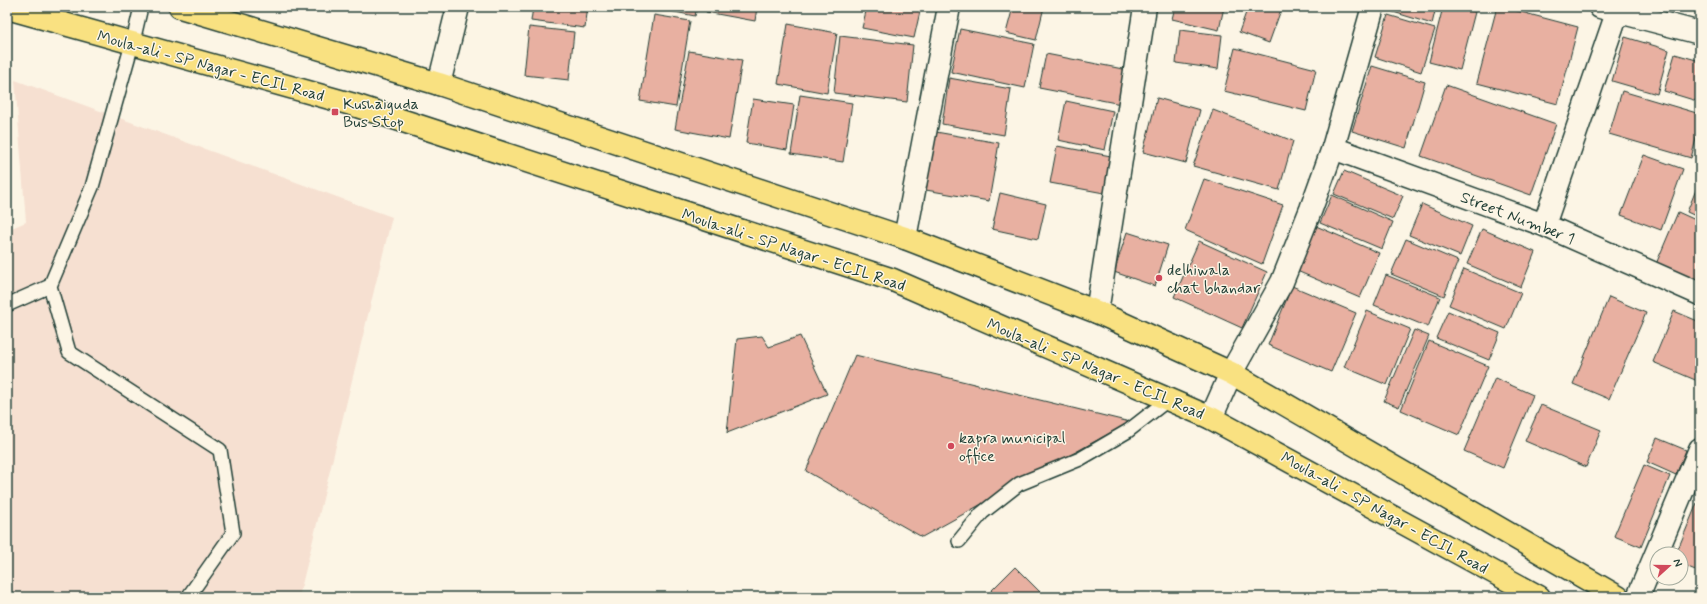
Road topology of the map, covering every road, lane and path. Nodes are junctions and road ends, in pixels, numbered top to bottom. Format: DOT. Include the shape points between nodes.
graph roads {
  1 [pos="141,7"];
  2 [pos="180,7"];
  3 [pos="458,7"];
  4 [pos="949,7"];
  5 [pos="1145,7"];
  6 [pos="1373,7"];
  7 [pos="7,8"];
  8 [pos="1612,9"];
  9 [pos="1700,33"];
  10 [pos="132,44"];
  11 [pos="127,66"];
  12 [pos="439,84"];
  13 [pos="1333,148"];
  14 [pos="1544,225"];
  15 [pos="905,238"];
  16 [pos="50,286"];
  17 [pos="1700,294"];
  18 [pos="7,305"];
  19 [pos="1097,312"];
  20 [pos="1230,373"];
  21 [pos="1169,399"];
  22 [pos="1211,418"];
  23 [pos="1700,449"];
  24 [pos="959,541"];
  25 [pos="188,597"];
  26 [pos="1539,597"];
  27 [pos="1618,597"];
  28 [pos="1638,597"];
  1 -- 10 [label="lane"];
  2 -- 12 [label="main road"];
  3 -- 12 [label="street"];
  4 -- 15 [label="street"];
  5 -- 19 [label="street"];
  6 -- 13 [label="street"];
  7 -- 10 [label="main road, Moula-ali - SP Nagar - ECIL Road"];
  8 -- 9 [label="street"];
  8 -- 14 [label="street"];
  10 -- 11 [label="lane"];
  10 -- 16 [label="lane" via="92,187"];
  10 -- 21 [label="main road, Moula-ali - SP Nagar - ECIL Road" via="351,104 893,280"];
  12 -- 15 [label="main road"];
  13 -- 14 [label="street, Street Number 1"];
  13 -- 20 [label="street" via="1282,282"];
  14 -- 17 [label="street, Street Number 1"];
  15 -- 19 [label="main road"];
  16 -- 18 [label="lane"];
  16 -- 25 [label="lane" via="68,352 220,450 233,533"];
  19 -- 20 [label="main road"];
  20 -- 22 [label="street"];
  20 -- 27 [label="main road"];
  21 -- 22 [label="main road, Moula-ali - SP Nagar - ECIL Road"];
  21 -- 24 [label="lane" via="1128,431 1080,459 1019,484 982,513"];
  22 -- 26 [label="main road, Moula-ali - SP Nagar - ECIL Road"];
  23 -- 28 [label="street"];
}
